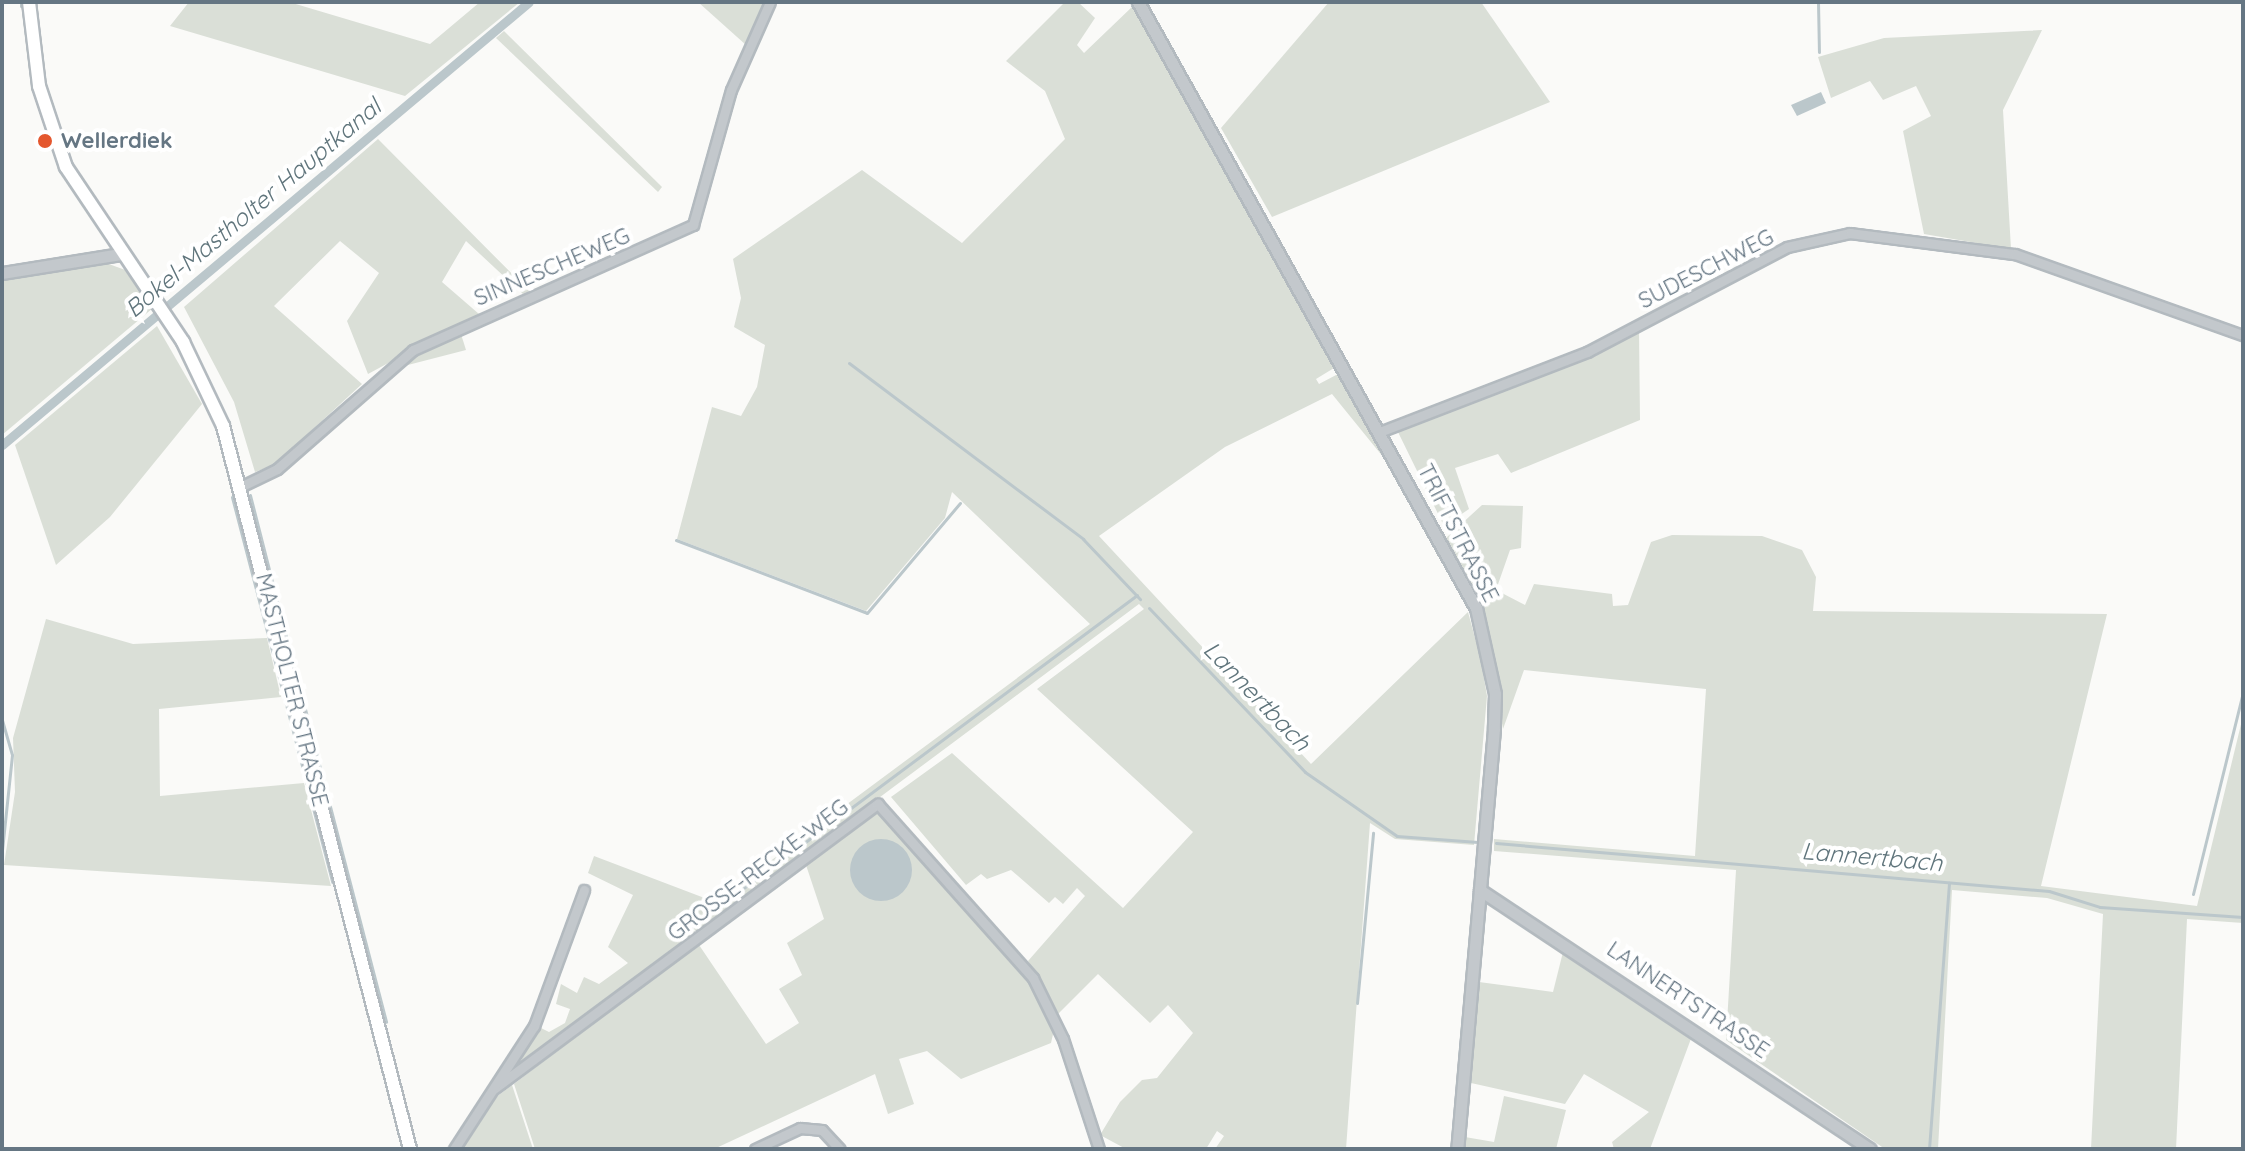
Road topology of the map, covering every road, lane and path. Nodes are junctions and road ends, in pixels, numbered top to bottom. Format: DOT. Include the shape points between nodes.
graph roads {
  1 [pos="29,2"];
  2 [pos="770,2"];
  3 [pos="1138,2"];
  4 [pos="121,254"];
  5 [pos="2,273"];
  6 [pos="2243,335"];
  7 [pos="1382,431"];
  8 [pos="240,487"];
  9 [pos="584,890"];
  10 [pos="1480,890"];
  11 [pos="508,1067"];
  12 [pos="519,1074"];
  13 [pos="495,1088"];
  14 [pos="410,1149"];
  15 [pos="454,1149"];
  16 [pos="755,1149"];
  17 [pos="840,1149"];
  18 [pos="1099,1149"];
  19 [pos="1457,1149"];
  20 [pos="1870,1149"];
  1 -- 4 [label="main road, MASTHOLTER STRASSE" via="32,53 54,138"];
  2 -- 8 [label="street, SINNESCHEWEG" via="731,90 693,225 413,350 277,469"];
  3 -- 7 [label="street, TRIFTSTRASSE"];
  4 -- 5 [label="street"];
  4 -- 8 [label="main road, MASTHOLTER STRASSE" via="170,322 211,394"];
  6 -- 7 [label="street, SUDESCHWEG" via="2000,250 1850,233 1787,247 1587,352"];
  7 -- 10 [label="street, TRIFTSTRASSE" via="1467,586 1489,657 1494,729"];
  8 -- 14 [label="main road, MASTHOLTER STRASSE"];
  9 -- 11 [label="street, GROSSE-RECKE-WEG" via="534,1026"];
  10 -- 19 [label="street, TRIFTSTRASSE"];
  10 -- 20 [label="street, LANNERTSTRASSE"];
  11 -- 12 [label="street"];
  11 -- 13 [label="street, GROSSE-RECKE-WEG"];
  12 -- 13 [label="street, GROSSE-RECKE-WEG"];
  12 -- 18 [label="street, GROSSE-RECKE-WEG" via="878,804 1033,978 1063,1039"];
  13 -- 15 [label="street, GROSSE-RECKE-WEG"];
  16 -- 17 [label="street" via="800,1128 822,1130"];
}
